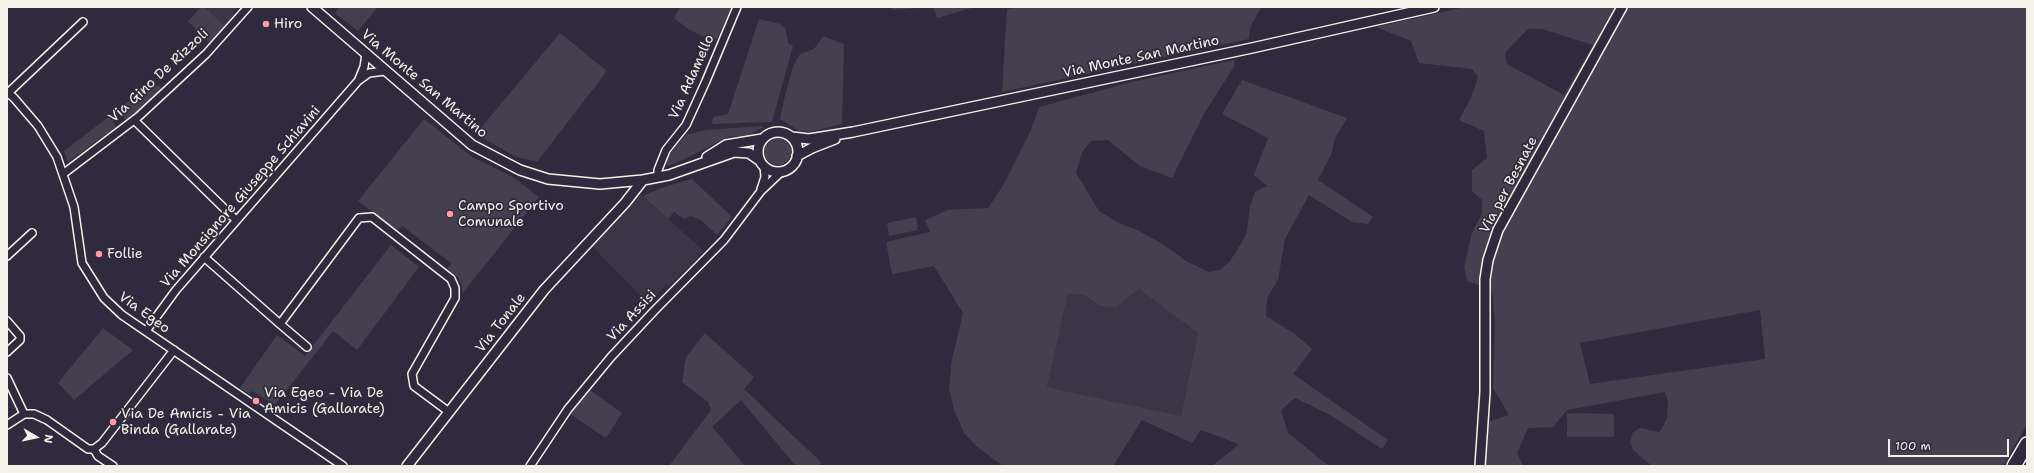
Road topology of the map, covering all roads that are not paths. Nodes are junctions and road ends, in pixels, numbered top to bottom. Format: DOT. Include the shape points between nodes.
graph roads {
  1 [pos="248,7"];
  2 [pos="312,7"];
  3 [pos="736,7"];
  4 [pos="1434,7"];
  5 [pos="1622,7"];
  6 [pos="83,22"];
  7 [pos="366,54"];
  8 [pos="385,71"];
  9 [pos="358,82"];
  10 [pos="8,93"];
  11 [pos="134,120"];
  12 [pos="853,132"];
  13 [pos="792,137"];
  14 [pos="762,139"];
  15 [pos="798,156"];
  16 [pos="762,163"];
  17 [pos="690,166"];
  18 [pos="780,172"];
  19 [pos="64,174"];
  20 [pos="658,177"];
  21 [pos="643,180"];
  22 [pos="622,183"];
  23 [pos="761,191"];
  24 [pos="625,203"];
  25 [pos="236,220"];
  26 [pos="32,233"];
  27 [pos="7,256"];
  28 [pos="204,257"];
  29 [pos="7,321"];
  30 [pos="280,324"];
  31 [pos="146,331"];
  32 [pos="307,347"];
  33 [pos="174,350"];
  34 [pos="7,352"];
  35 [pos="7,378"];
  36 [pos="449,412"];
  37 [pos="24,414"];
  38 [pos="7,425"];
  39 [pos="2027,444"];
  40 [pos="94,449"];
  41 [pos="113,466"];
  42 [pos="342,466"];
  43 [pos="407,466"];
  44 [pos="530,466"];
  45 [pos="1480,466"];
  46 [pos="2014,466"];
  1 -- 11 [label="street, Via Gino De Rizzoli" via="206,54"];
  2 -- 7 [label="street, Via Monte San Martino"];
  3 -- 20 [label="street, Via Adamello" via="686,125 666,150"];
  4 -- 12 [label="street, Via Monte San Martino"];
  5 -- 45 [label="street, Via per Besnate" via="1498,230 1488,260 1485,279 1485,392"];
  6 -- 10 [label="street"];
  7 -- 8 [label="street, Via Monte San Martino"];
  7 -- 9 [label="street, Via Monsignore Giuseppe Schiavini"];
  8 -- 9 [label="street, Via Monsignore Giuseppe Schiavini" via="369,73"];
  8 -- 22 [label="street, Via Monte San Martino" via="472,145 508,165 532,174 564,181"];
  9 -- 25 [label="street, Via Monsignore Giuseppe Schiavini"];
  10 -- 19 [label="street, Via Egeo" via="38,126"];
  11 -- 19 [label="street, Via Gino De Rizzoli"];
  11 -- 25 [label="street"];
  12 -- 13 [label="street, Via Monte San Martino" via="809,139"];
  12 -- 15 [label="street, Via Monte San Martino"];
  13 -- 14 [label="street, Via Monte San Martino" via="776,132"];
  13 -- 15 [label="street" via="797,146"];
  14 -- 16 [label="street" via="758,149"];
  14 -- 17 [label="street, Via Monte San Martino" via="726,145"];
  15 -- 18 [label="street, Via Monte San Martino" via="791,167"];
  16 -- 17 [label="street, Via Monte San Martino" via="749,153 734,152"];
  16 -- 18 [label="street, Via Monte San Martino" via="772,171"];
  16 -- 23 [label="street, Via Assisi" via="765,177"];
  17 -- 20 [label="street, Via Monte San Martino"];
  18 -- 23 [label="street, Via Assisi"];
  19 -- 31 [label="street, Via Egeo" via="74,207 82,263 89,277 113,308"];
  20 -- 21 [label="street, Via Monte San Martino"];
  21 -- 22 [label="street, Via Monte San Martino"];
  21 -- 24 [label="street, Via Tonale"];
  22 -- 24 [label="street" via="625,188"];
  23 -- 44 [label="street, Via Assisi" via="724,240 611,357 568,409"];
  24 -- 36 [label="street, Via Tonale" via="544,290"];
  25 -- 28 [label="street, Via Monsignore Giuseppe Schiavini"];
  26 -- 27 [label="street"];
  28 -- 30 [label="street"];
  28 -- 31 [label="street, Via Monsignore Giuseppe Schiavini"];
  29 -- 34 [label="street" via="20,336 20,340"];
  30 -- 32 [label="street"];
  30 -- 36 [label="street" via="359,218 372,217 451,279 455,288 455,298 412,374 414,386"];
  31 -- 33 [label="street, Via Egeo"];
  33 -- 40 [label="street" via="102,443"];
  33 -- 42 [label="street, Via Egeo"];
  35 -- 37 [label="street"];
  36 -- 43 [label="street, Via Tonale"];
  37 -- 38 [label="street"];
  37 -- 40 [label="street" via="34,414 47,420 88,449"];
  39 -- 46 [label="highway"];
  40 -- 41 [label="street" via="98,456"];
}
